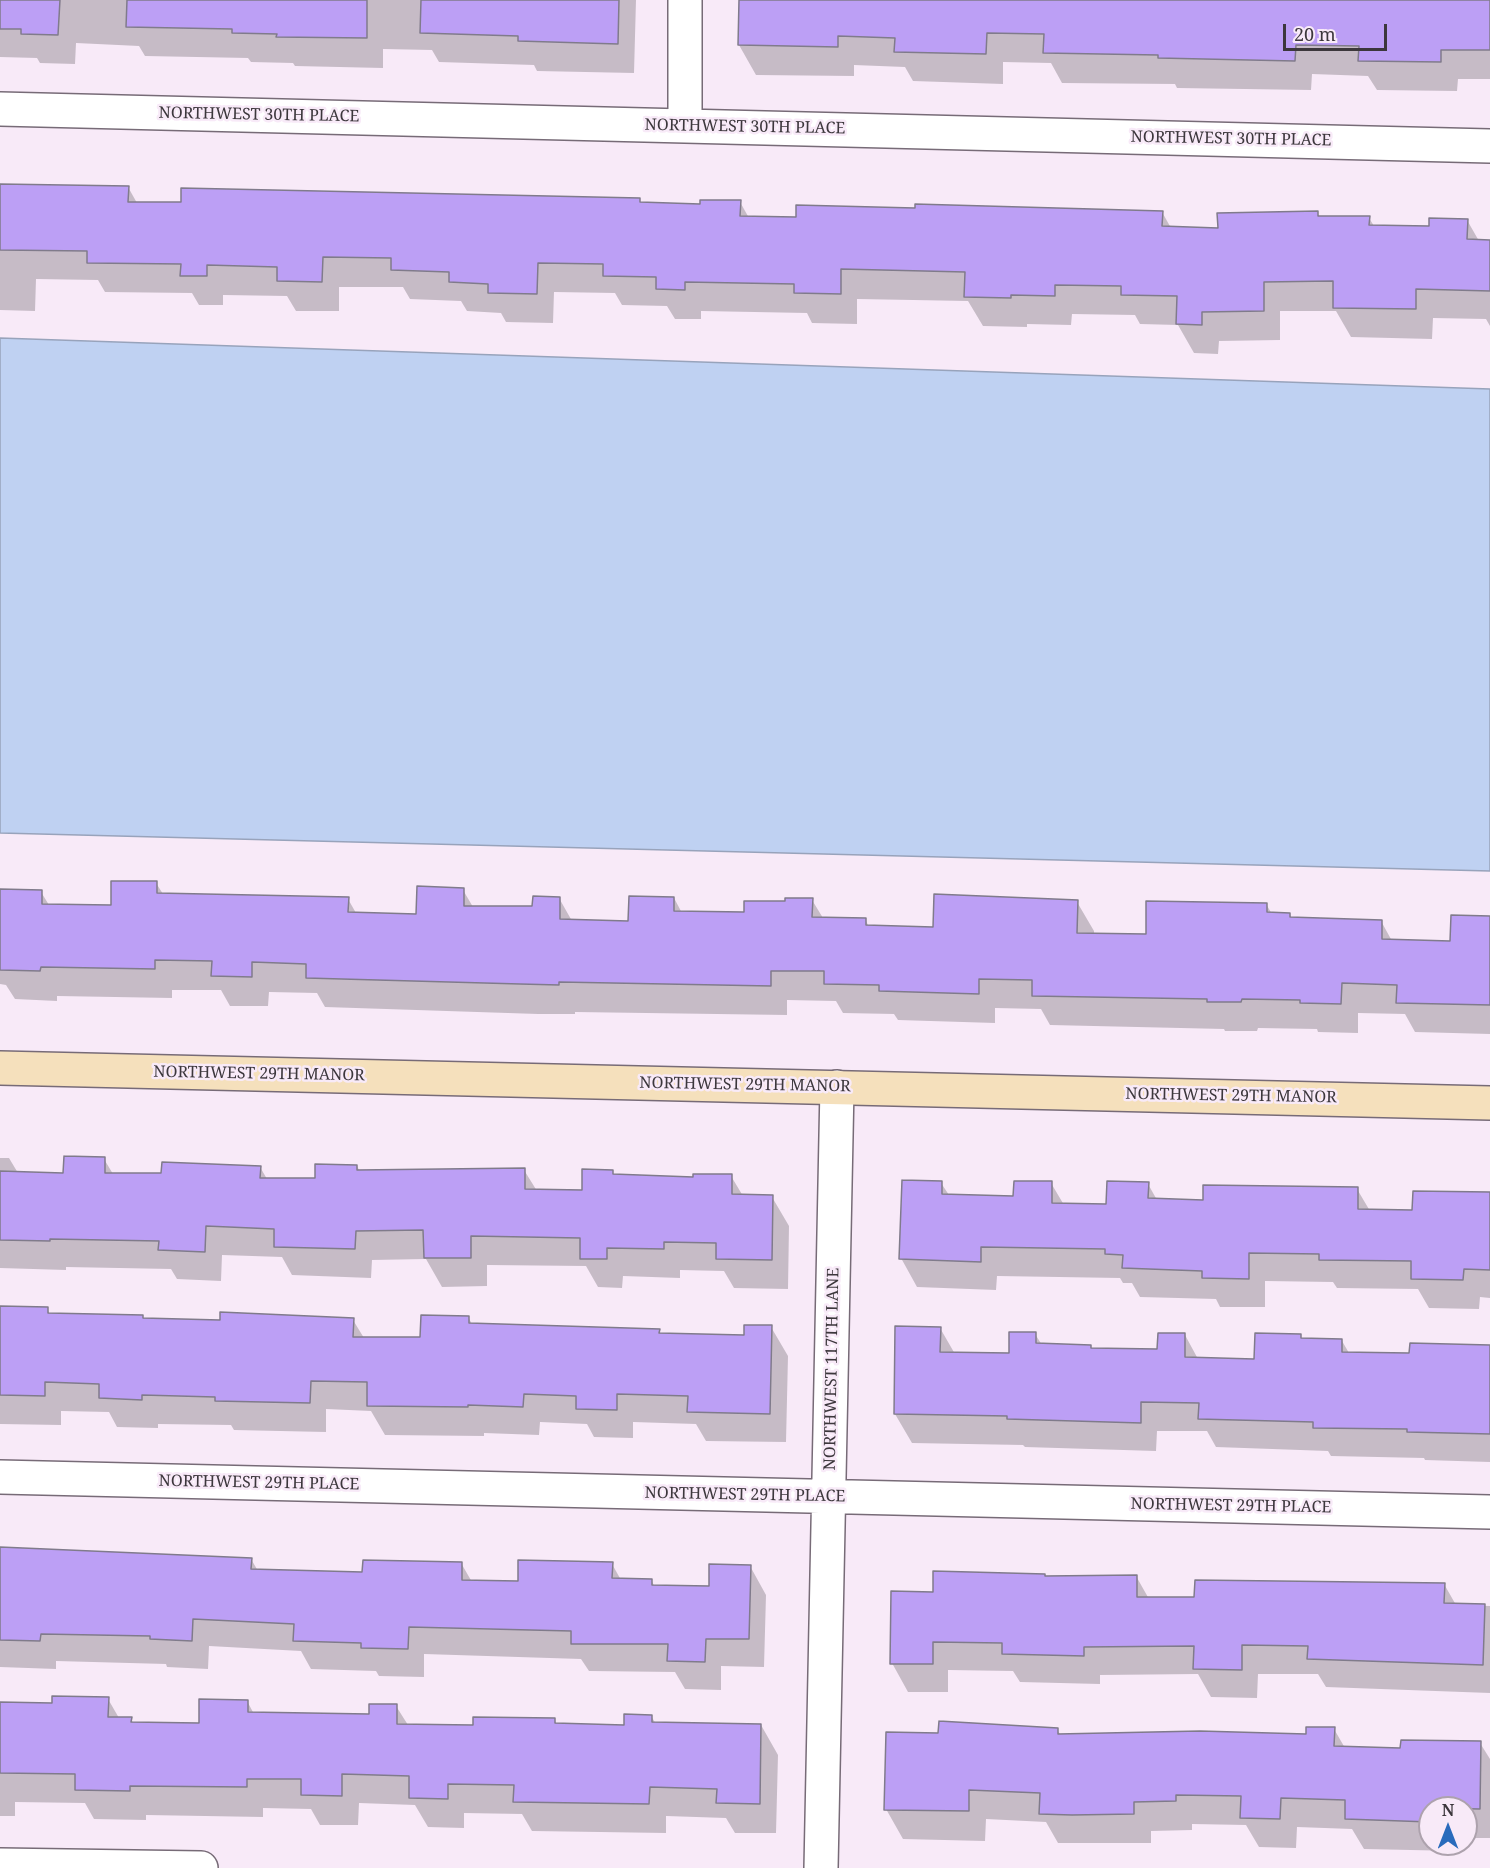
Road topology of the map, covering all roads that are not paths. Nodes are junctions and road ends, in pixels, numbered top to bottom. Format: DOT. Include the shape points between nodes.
graph roads {
  1 [pos="685,0"];
  2 [pos="0,109"];
  3 [pos="685,125"];
  4 [pos="1490,146"];
  5 [pos="0,1068"];
  6 [pos="837,1087"];
  7 [pos="1490,1103"];
  8 [pos="0,1477"];
  9 [pos="830,1497"];
  10 [pos="1490,1512"];
  11 [pos="0,1865"];
  12 [pos="201,1868"];
  13 [pos="821,1868"];
  1 -- 3 [label="street"];
  2 -- 3 [label="street, NORTHWEST 30TH PLACE"];
  3 -- 4 [label="street, NORTHWEST 30TH PLACE"];
  5 -- 6 [label="street, NORTHWEST 29TH MANOR"];
  6 -- 7 [label="street, NORTHWEST 29TH MANOR"];
  6 -- 9 [label="street, NORTHWEST 117TH LANE"];
  8 -- 9 [label="street, NORTHWEST 29TH PLACE"];
  9 -- 10 [label="street, NORTHWEST 29TH PLACE"];
  9 -- 13 [label="street, NORTHWEST 117TH LANE"];
  11 -- 12 [label="street"];
}
